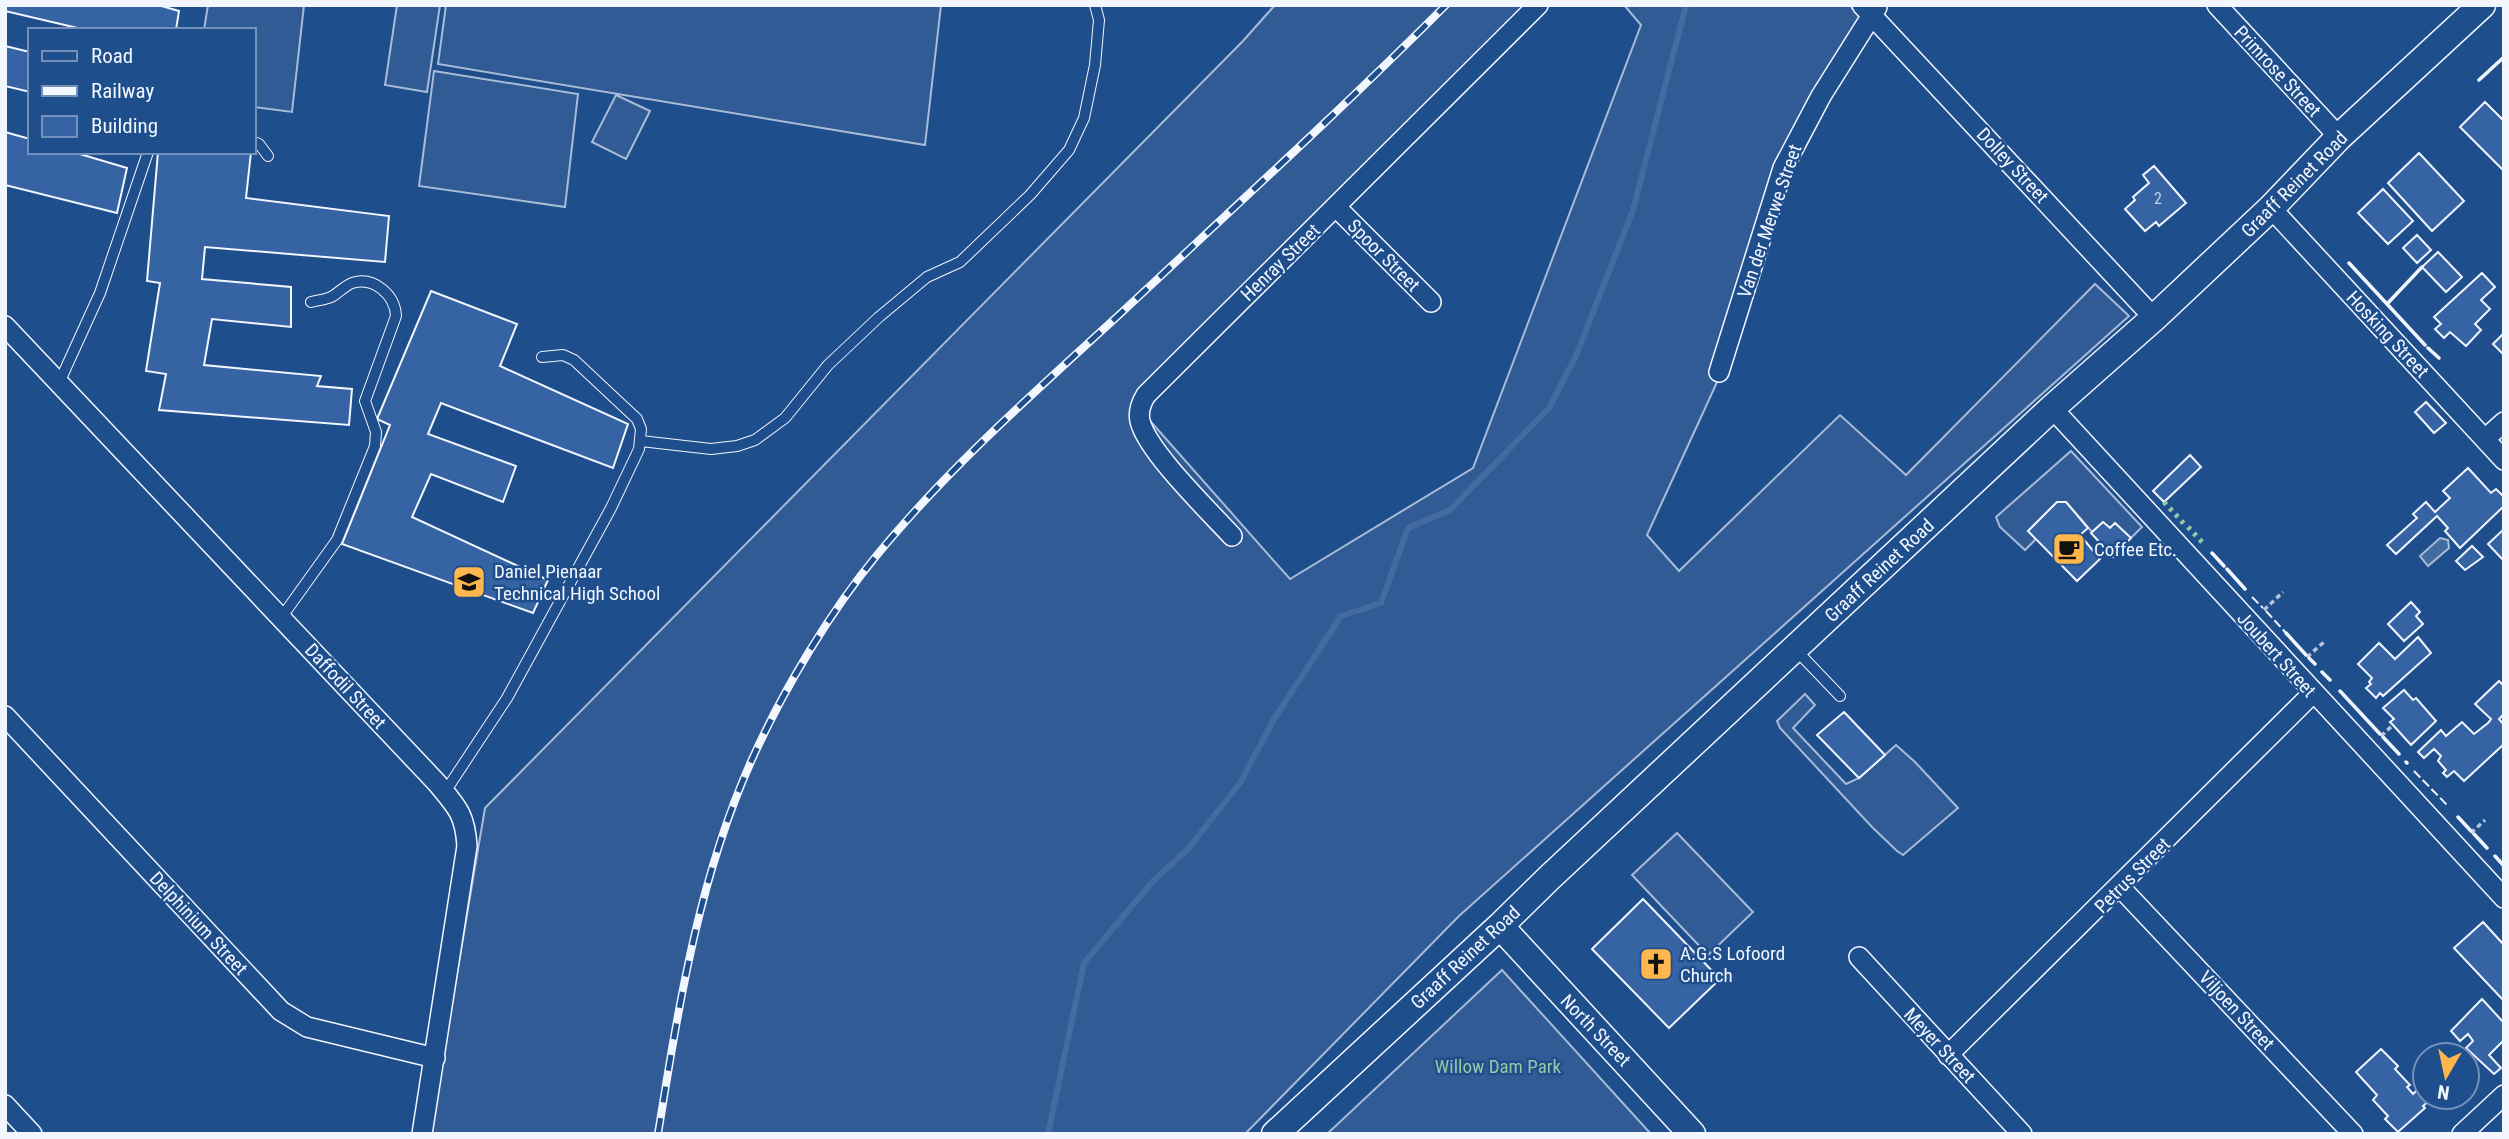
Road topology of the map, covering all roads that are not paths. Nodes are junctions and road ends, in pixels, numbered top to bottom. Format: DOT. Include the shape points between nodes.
graph roads {
  1 [pos="1095,5"];
  2 [pos="1538,5"];
  3 [pos="2217,5"];
  4 [pos="2482,5"];
  5 [pos="1871,8"];
  6 [pos="2339,137"];
  7 [pos="256,143"];
  8 [pos="147,154"];
  9 [pos="268,156"];
  10 [pos="1337,208"];
  11 [pos="2271,208"];
  12 [pos="311,302"];
  13 [pos="1432,302"];
  14 [pos="2154,318"];
  15 [pos="5,326"];
  16 [pos="542,357"];
  17 [pos="1719,372"];
  18 [pos="59,383"];
  19 [pos="2052,408"];
  20 [pos="2504,422"];
  21 [pos="2485,439"];
  22 [pos="641,441"];
  23 [pos="2504,460"];
  24 [pos="1232,536"];
  25 [pos="281,618"];
  26 [pos="1794,649"];
  27 [pos="2313,693"];
  28 [pos="1840,696"];
  29 [pos="5,716"];
  30 [pos="445,792"];
  31 [pos="2120,887"];
  32 [pos="2504,898"];
  33 [pos="1500,926"];
  34 [pos="1859,957"];
  35 [pos="1948,1055"];
  36 [pos="435,1058"];
  37 [pos="2504,1095"];
  38 [pos="5,1105"];
  39 [pos="32,1134"];
  40 [pos="422,1134"];
  41 [pos="1275,1134"];
  42 [pos="1692,1134"];
  43 [pos="2022,1134"];
  44 [pos="2353,1134"];
  45 [pos="2462,1134"];
  1 -- 22 [label="lane" via="1099,20 1095,65 1084,118 1069,150 960,262 927,277 879,317 828,365 785,418 755,440 711,449"];
  2 -- 10 [label="street, Henray Street"];
  3 -- 6 [label="street, Primrose Street"];
  4 -- 6 [label="main road, Graaff Reinet Road"];
  5 -- 14 [label="street, Dolley Street"];
  5 -- 17 [label="street, Van der Merwe Street" via="1783,168"];
  6 -- 11 [label="main road, Graaff Reinet Road"];
  7 -- 9 [label="lane"];
  8 -- 18 [label="lane" via="100,293"];
  10 -- 13 [label="street, Spoor Street"];
  10 -- 24 [label="street, Henray Street" via="1143,399 1139,413 1146,436"];
  11 -- 14 [label="main road, Graaff Reinet Road"];
  11 -- 21 [label="street, Hosking Street"];
  12 -- 25 [label="lane" via="363,282 387,293 396,316 365,401 376,432 375,446 337,540"];
  14 -- 19 [label="main road, Graaff Reinet Road"];
  15 -- 18 [label="street, Daffodil Street"];
  16 -- 22 [label="lane" via="563,355 580,365 636,419"];
  18 -- 25 [label="street, Daffodil Street"];
  19 -- 26 [label="main road, Graaff Reinet Road"];
  19 -- 27 [label="street, Joubert Street"];
  20 -- 21 [label="street"];
  21 -- 23 [label="street, Hosking Street"];
  22 -- 30 [label="lane" via="611,509 507,698"];
  25 -- 30 [label="street, Daffodil Street"];
  26 -- 28 [label="lane"];
  26 -- 33 [label="main road, Graaff Reinet Road"];
  27 -- 31 [label="street, Petrus Street"];
  27 -- 32 [label="street, Joubert Street"];
  29 -- 36 [label="street, Delphinium Street" via="281,1011 307,1027"];
  30 -- 36 [label="street, Daffodil Street" via="460,810 467,846"];
  31 -- 35 [label="street, Petrus Street"];
  31 -- 44 [label="street, Viljoen Street"];
  33 -- 41 [label="main road, Graaff Reinet Road"];
  33 -- 42 [label="main road, North Street"];
  34 -- 35 [label="street, Meyer Street"];
  35 -- 43 [label="street, Meyer Street"];
  36 -- 40 [label="street, Daffodil Street"];
  37 -- 45 [label="street"];
  38 -- 39 [label="street"];
}
